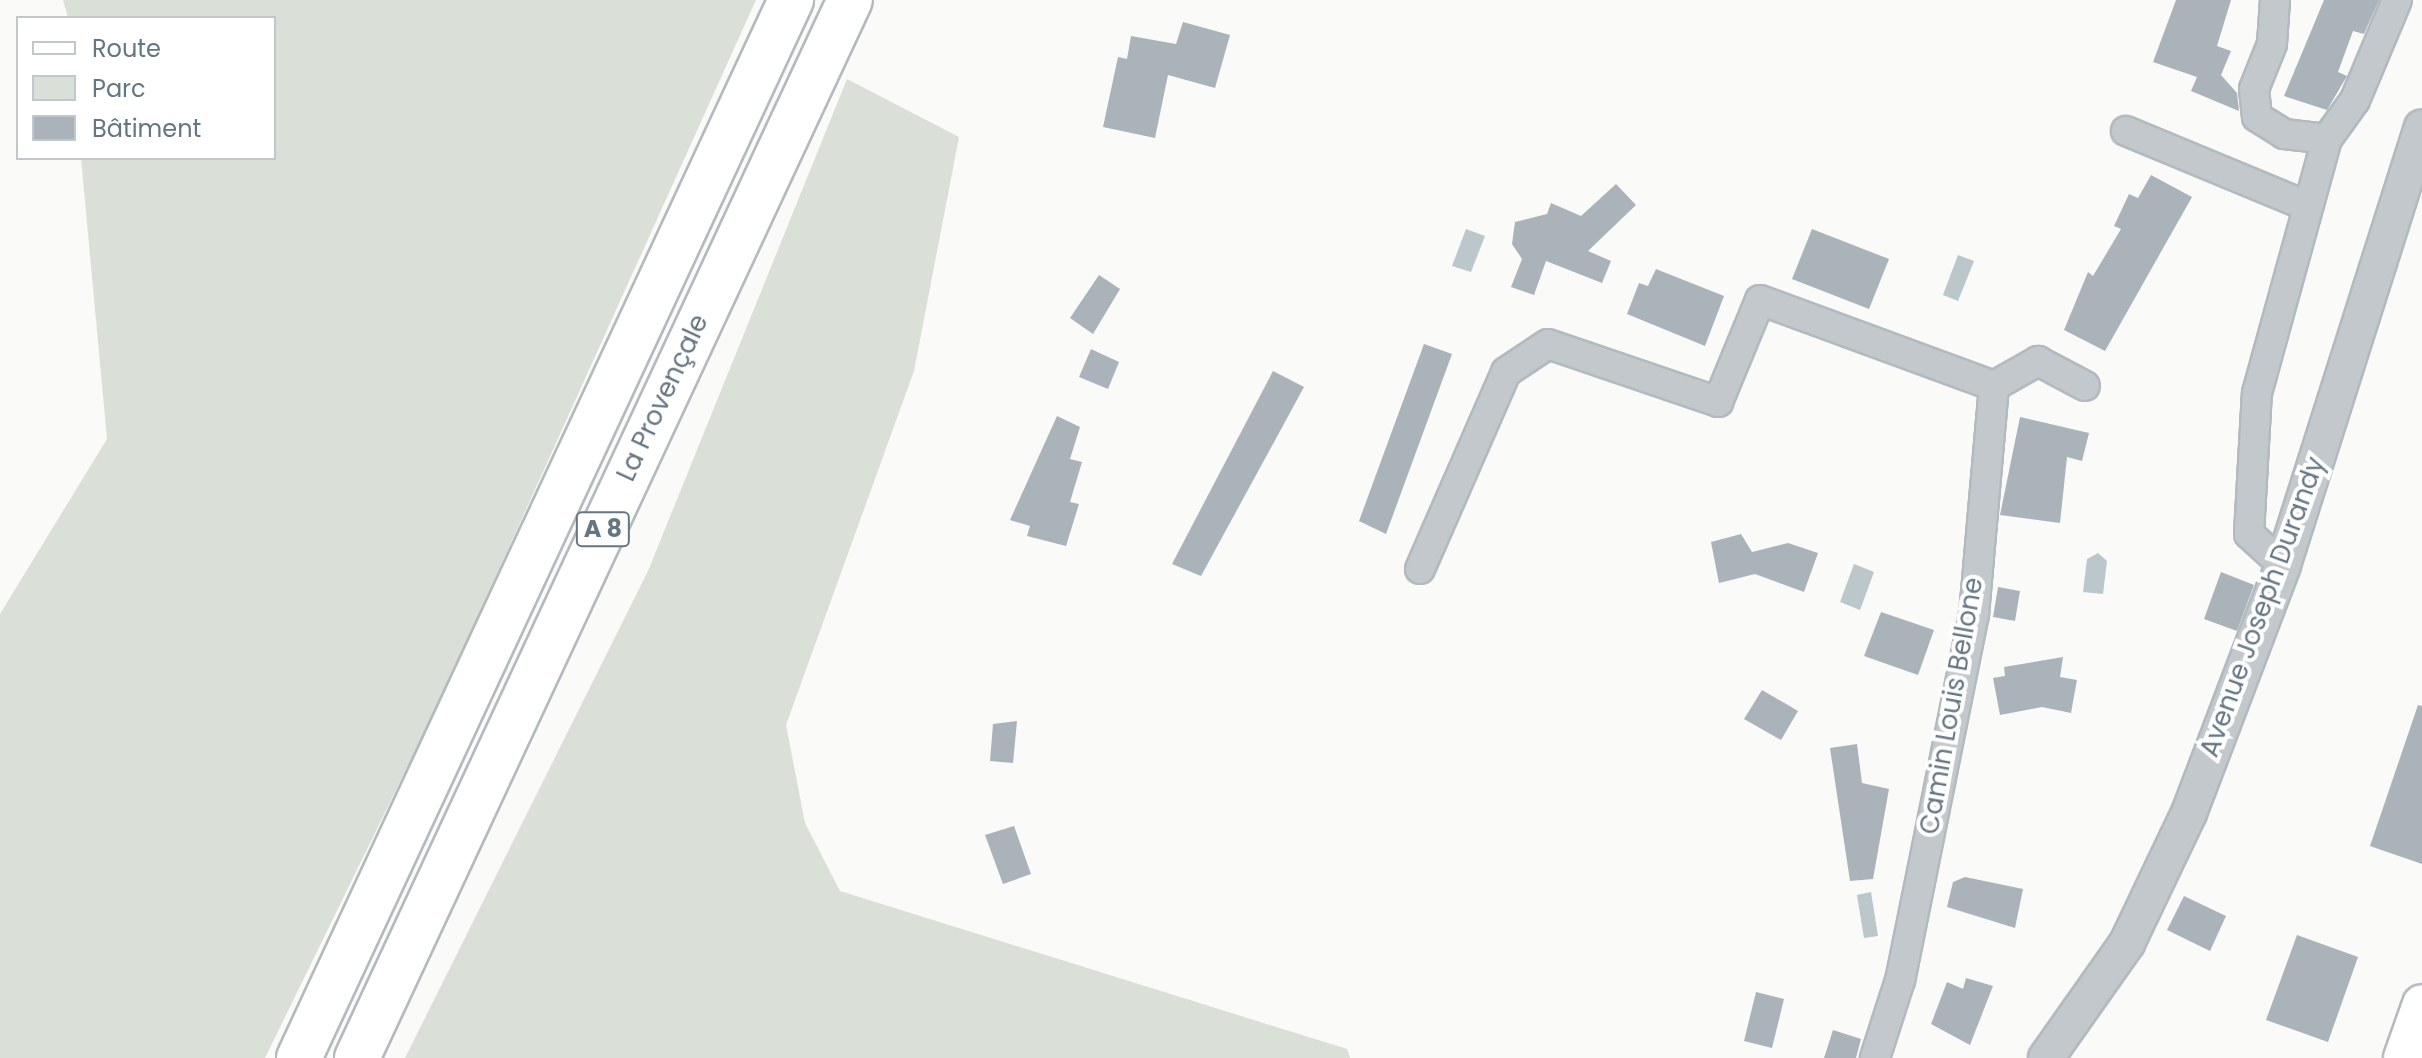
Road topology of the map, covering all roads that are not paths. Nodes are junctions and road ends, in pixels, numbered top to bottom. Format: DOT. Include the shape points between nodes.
graph roads {
  1 [pos="791,0"];
  2 [pos="850,0"];
  3 [pos="2275,0"];
  4 [pos="2397,0"];
  5 [pos="2422,128"];
  6 [pos="2126,131"];
  7 [pos="2327,139"];
  8 [pos="2305,205"];
  9 [pos="1994,386"];
  10 [pos="2085,386"];
  11 [pos="2283,565"];
  12 [pos="1420,569"];
  13 [pos="2422,1004"];
  14 [pos="299,1058"];
  15 [pos="357,1058"];
  16 [pos="1875,1058"];
  17 [pos="2046,1058"];
  18 [pos="2403,1058"];
  1 -- 14 [label="highway, La Provençale / A 8"];
  2 -- 15 [label="highway, La Provençale / A 8"];
  3 -- 7 [label="street" via="2272,44 2254,89 2257,117 2284,134"];
  4 -- 7 [label="street" via="2355,100"];
  5 -- 11 [label="street, Avenue Joseph Durandy"];
  6 -- 8 [label="street"];
  7 -- 8 [label="street"];
  8 -- 11 [label="street" via="2257,393 2248,516 2256,547"];
  9 -- 10 [label="street" via="2038,361"];
  9 -- 12 [label="street" via="1760,300 1718,402 1548,344 1506,372"];
  9 -- 16 [label="street, Camin Louis Bellone" via="1974,614 1900,980"];
  11 -- 17 [label="street, Avenue Joseph Durandy" via="2155,891 2104,981"];
  13 -- 18 [label="main road"];
}
